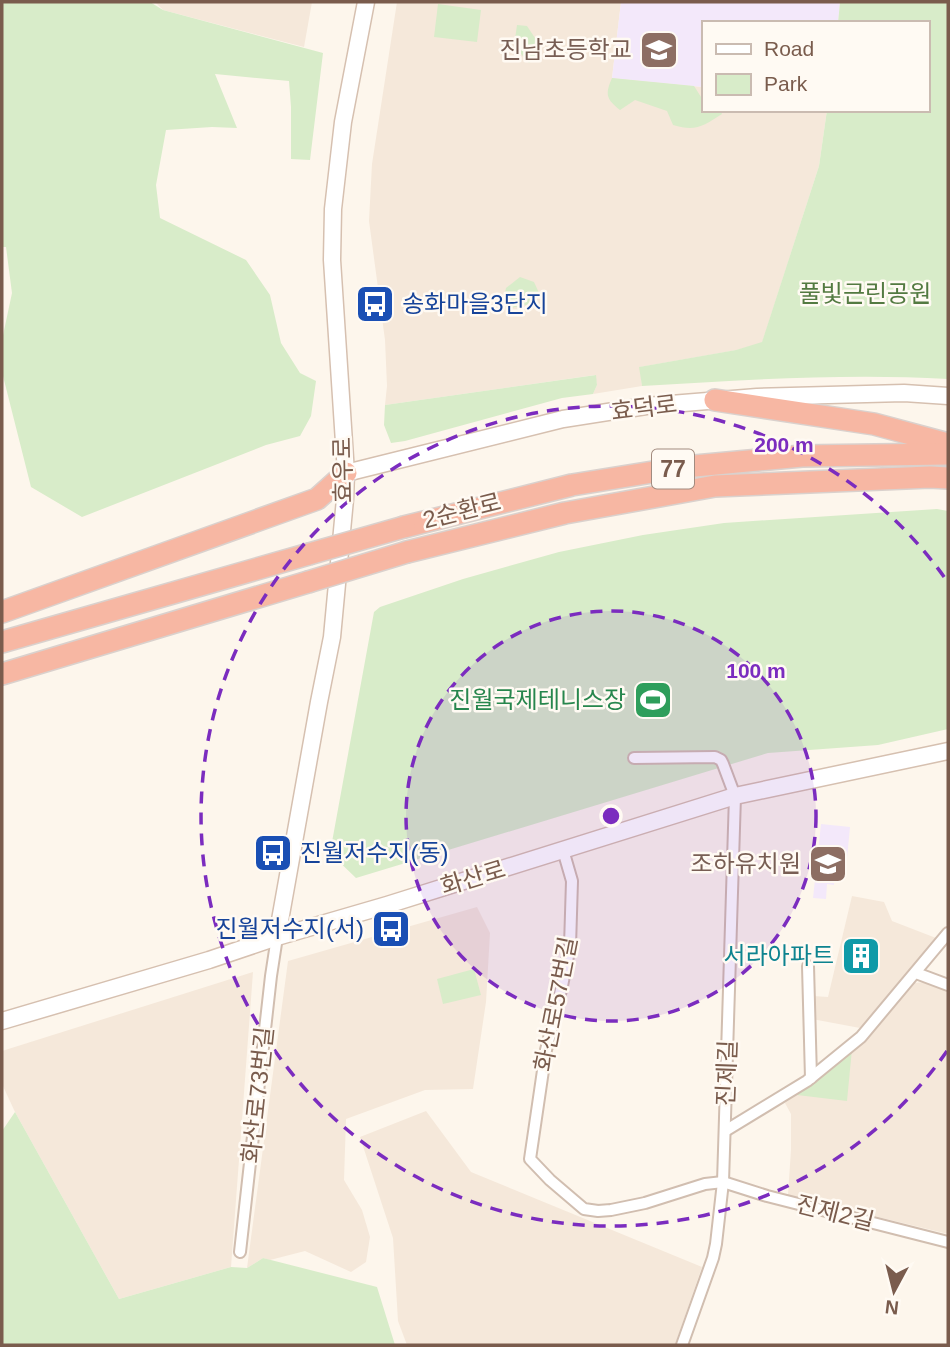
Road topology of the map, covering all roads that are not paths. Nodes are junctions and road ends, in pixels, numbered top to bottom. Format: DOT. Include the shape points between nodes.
graph roads {
  1 [pos="366,2"];
  2 [pos="948,396"];
  3 [pos="715,400"];
  4 [pos="948,444"];
  5 [pos="948,454"];
  6 [pos="346,474"];
  7 [pos="948,478"];
  8 [pos="2,612"];
  9 [pos="2,642"];
  10 [pos="10,672"];
  11 [pos="2,683"];
  12 [pos="948,751"];
  13 [pos="634,758"];
  14 [pos="735,796"];
  15 [pos="563,850"];
  16 [pos="948,933"];
  17 [pos="278,937"];
  18 [pos="808,966"];
  19 [pos="916,973"];
  20 [pos="948,985"];
  21 [pos="2,1021"];
  22 [pos="811,1078"];
  23 [pos="725,1130"];
  24 [pos="723,1182"];
  25 [pos="948,1242"];
  26 [pos="240,1252"];
  27 [pos="682,1345"];
  1 -- 6 [label="main road, 효우로" via="332,209"];
  2 -- 3 [label="main road, 효덕로" via="904,393"];
  3 -- 4 [label="highway" via="874,424"];
  3 -- 6 [label="main road, 효덕로" via="563,419"];
  5 -- 9 [label="highway, 2순환로 / 77, bridge" via="802,456 684,467 572,485 404,527"];
  6 -- 8 [label="highway" via="317,499"];
  6 -- 17 [label="main road, 효우로" via="332,638"];
  7 -- 10 [label="highway, 2순환로 / 77, bridge" via="715,486 565,513 407,552"];
  10 -- 11 [label="highway"];
  12 -- 14 [label="main road, 화산로"];
  13 -- 14 [label="street" via="715,757 721,760"];
  14 -- 15 [label="main road, 화산로"];
  14 -- 23 [label="street, 진제길"];
  15 -- 17 [label="main road, 화산로"];
  15 -- 24 [label="street, 화산로57번길" via="572,881 569,946 546,1050 530,1160 584,1209 598,1211"];
  16 -- 19 [label="street"];
  17 -- 21 [label="main road, 화산로"];
  17 -- 26 [label="street, 화산로73번길"];
  18 -- 22 [label="street"];
  19 -- 20 [label="street"];
  19 -- 22 [label="street" via="860,1037"];
  22 -- 23 [label="street"];
  23 -- 24 [label="street, 진제길"];
  24 -- 25 [label="street, 진제2길"];
  24 -- 27 [label="street, 진제길" via="713,1258"];
}
